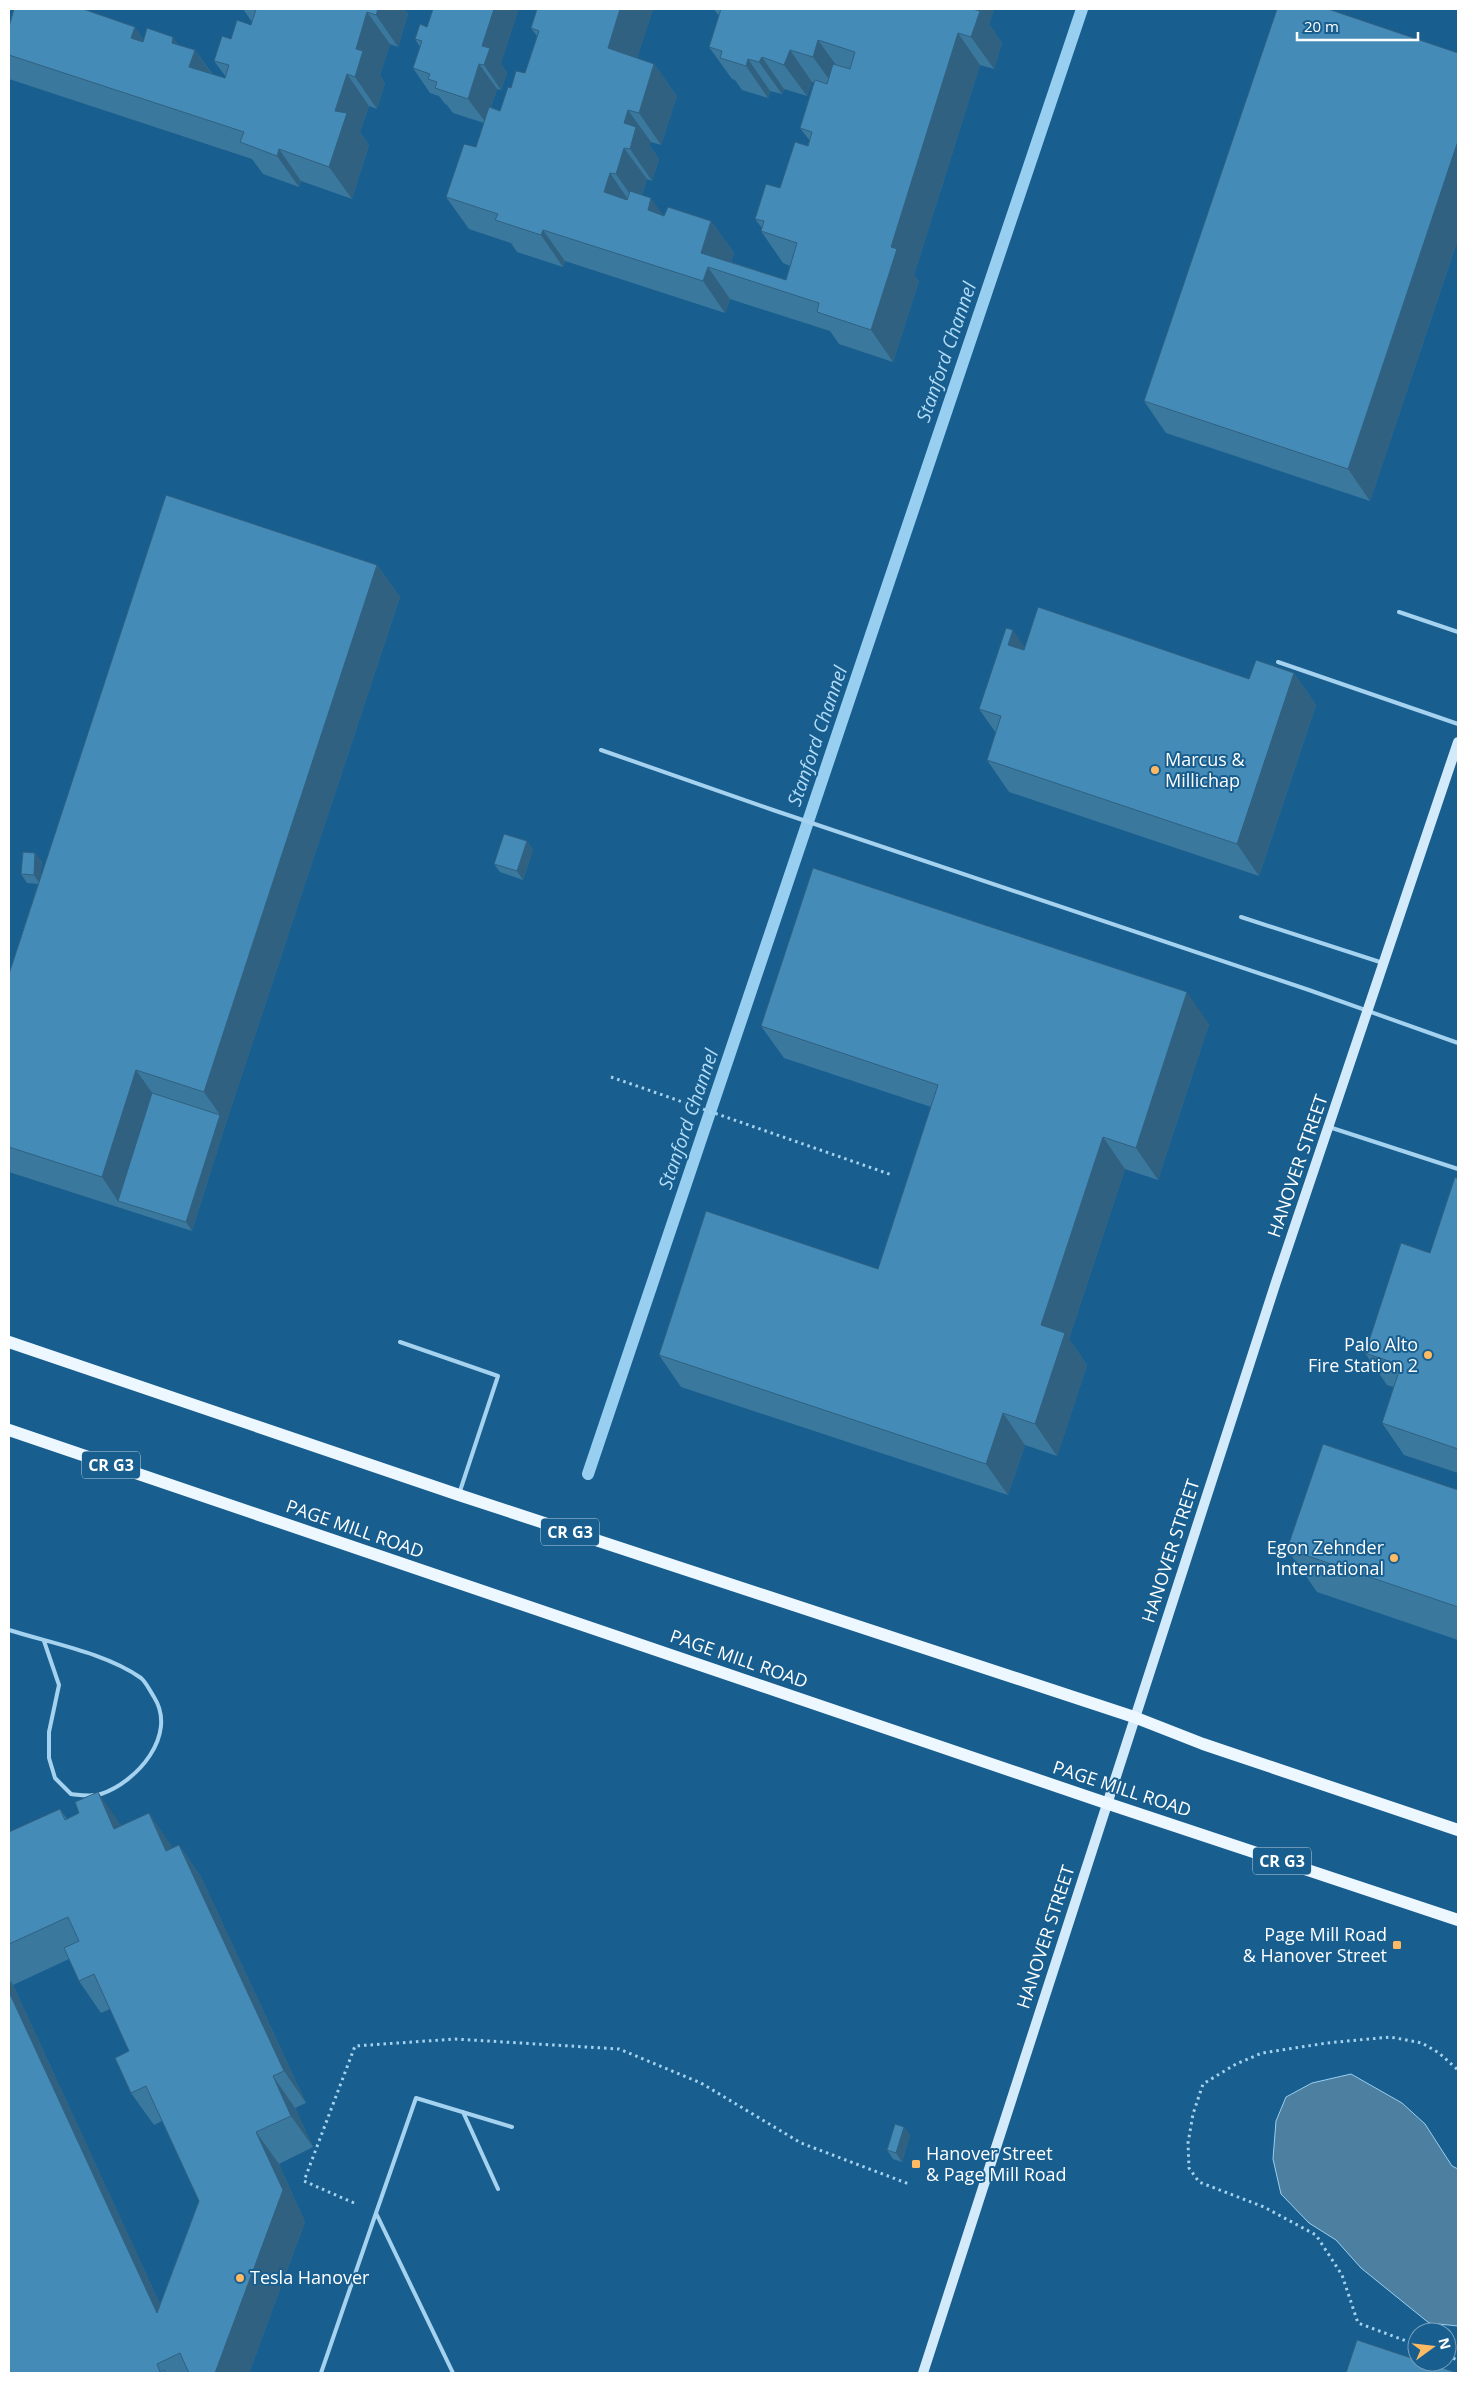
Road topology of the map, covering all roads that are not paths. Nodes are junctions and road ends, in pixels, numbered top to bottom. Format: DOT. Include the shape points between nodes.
graph roads {
  1 [pos="1399,612"];
  2 [pos="1458,632"];
  3 [pos="1278,662"];
  4 [pos="1458,724"];
  5 [pos="1458,742"];
  6 [pos="601,750"];
  7 [pos="1240,917"];
  8 [pos="1384,963"];
  9 [pos="1367,1012"];
  10 [pos="1458,1043"];
  11 [pos="1329,1127"];
  12 [pos="1458,1169"];
  13 [pos="9,1342"];
  14 [pos="400,1342"];
  15 [pos="9,1430"];
  16 [pos="459,1495"];
  17 [pos="9,1630"];
  18 [pos="44,1641"];
  19 [pos="1134,1717"];
  20 [pos="1106,1803"];
  21 [pos="1458,1830"];
  22 [pos="1458,1920"];
  23 [pos="462,2112"];
  24 [pos="512,2127"];
  25 [pos="498,2189"];
  26 [pos="376,2213"];
  27 [pos="321,2373"];
  28 [pos="453,2373"];
  29 [pos="923,2373"];
  1 -- 2 [label="lane"];
  3 -- 4 [label="lane"];
  5 -- 8 [label="street, HANOVER STREET"];
  6 -- 9 [label="lane"];
  7 -- 8 [label="lane"];
  8 -- 9 [label="street, HANOVER STREET"];
  9 -- 10 [label="lane"];
  9 -- 11 [label="street, HANOVER STREET"];
  11 -- 12 [label="lane"];
  11 -- 19 [label="street, HANOVER STREET"];
  13 -- 16 [label="main road, CR G3"];
  14 -- 16 [label="lane" via="498,1376"];
  15 -- 20 [label="main road, PAGE MILL ROAD / CR G3"];
  16 -- 19 [label="main road, CR G3"];
  17 -- 18 [label="lane"];
  18 -- 18 [label="lane" via="104,1660 142,1679 160,1706 159,1736 149,1758 134,1776 100,1794 70,1794 55,1778 48,1758 49,1732 59,1685"];
  19 -- 20 [label="street, HANOVER STREET"];
  19 -- 21 [label="main road, CR G3"];
  20 -- 22 [label="main road, PAGE MILL ROAD / CR G3"];
  20 -- 29 [label="street, HANOVER STREET"];
  23 -- 24 [label="lane"];
  23 -- 25 [label="lane"];
  23 -- 26 [label="lane" via="416,2098"];
  26 -- 27 [label="lane"];
  26 -- 28 [label="lane"];
}
